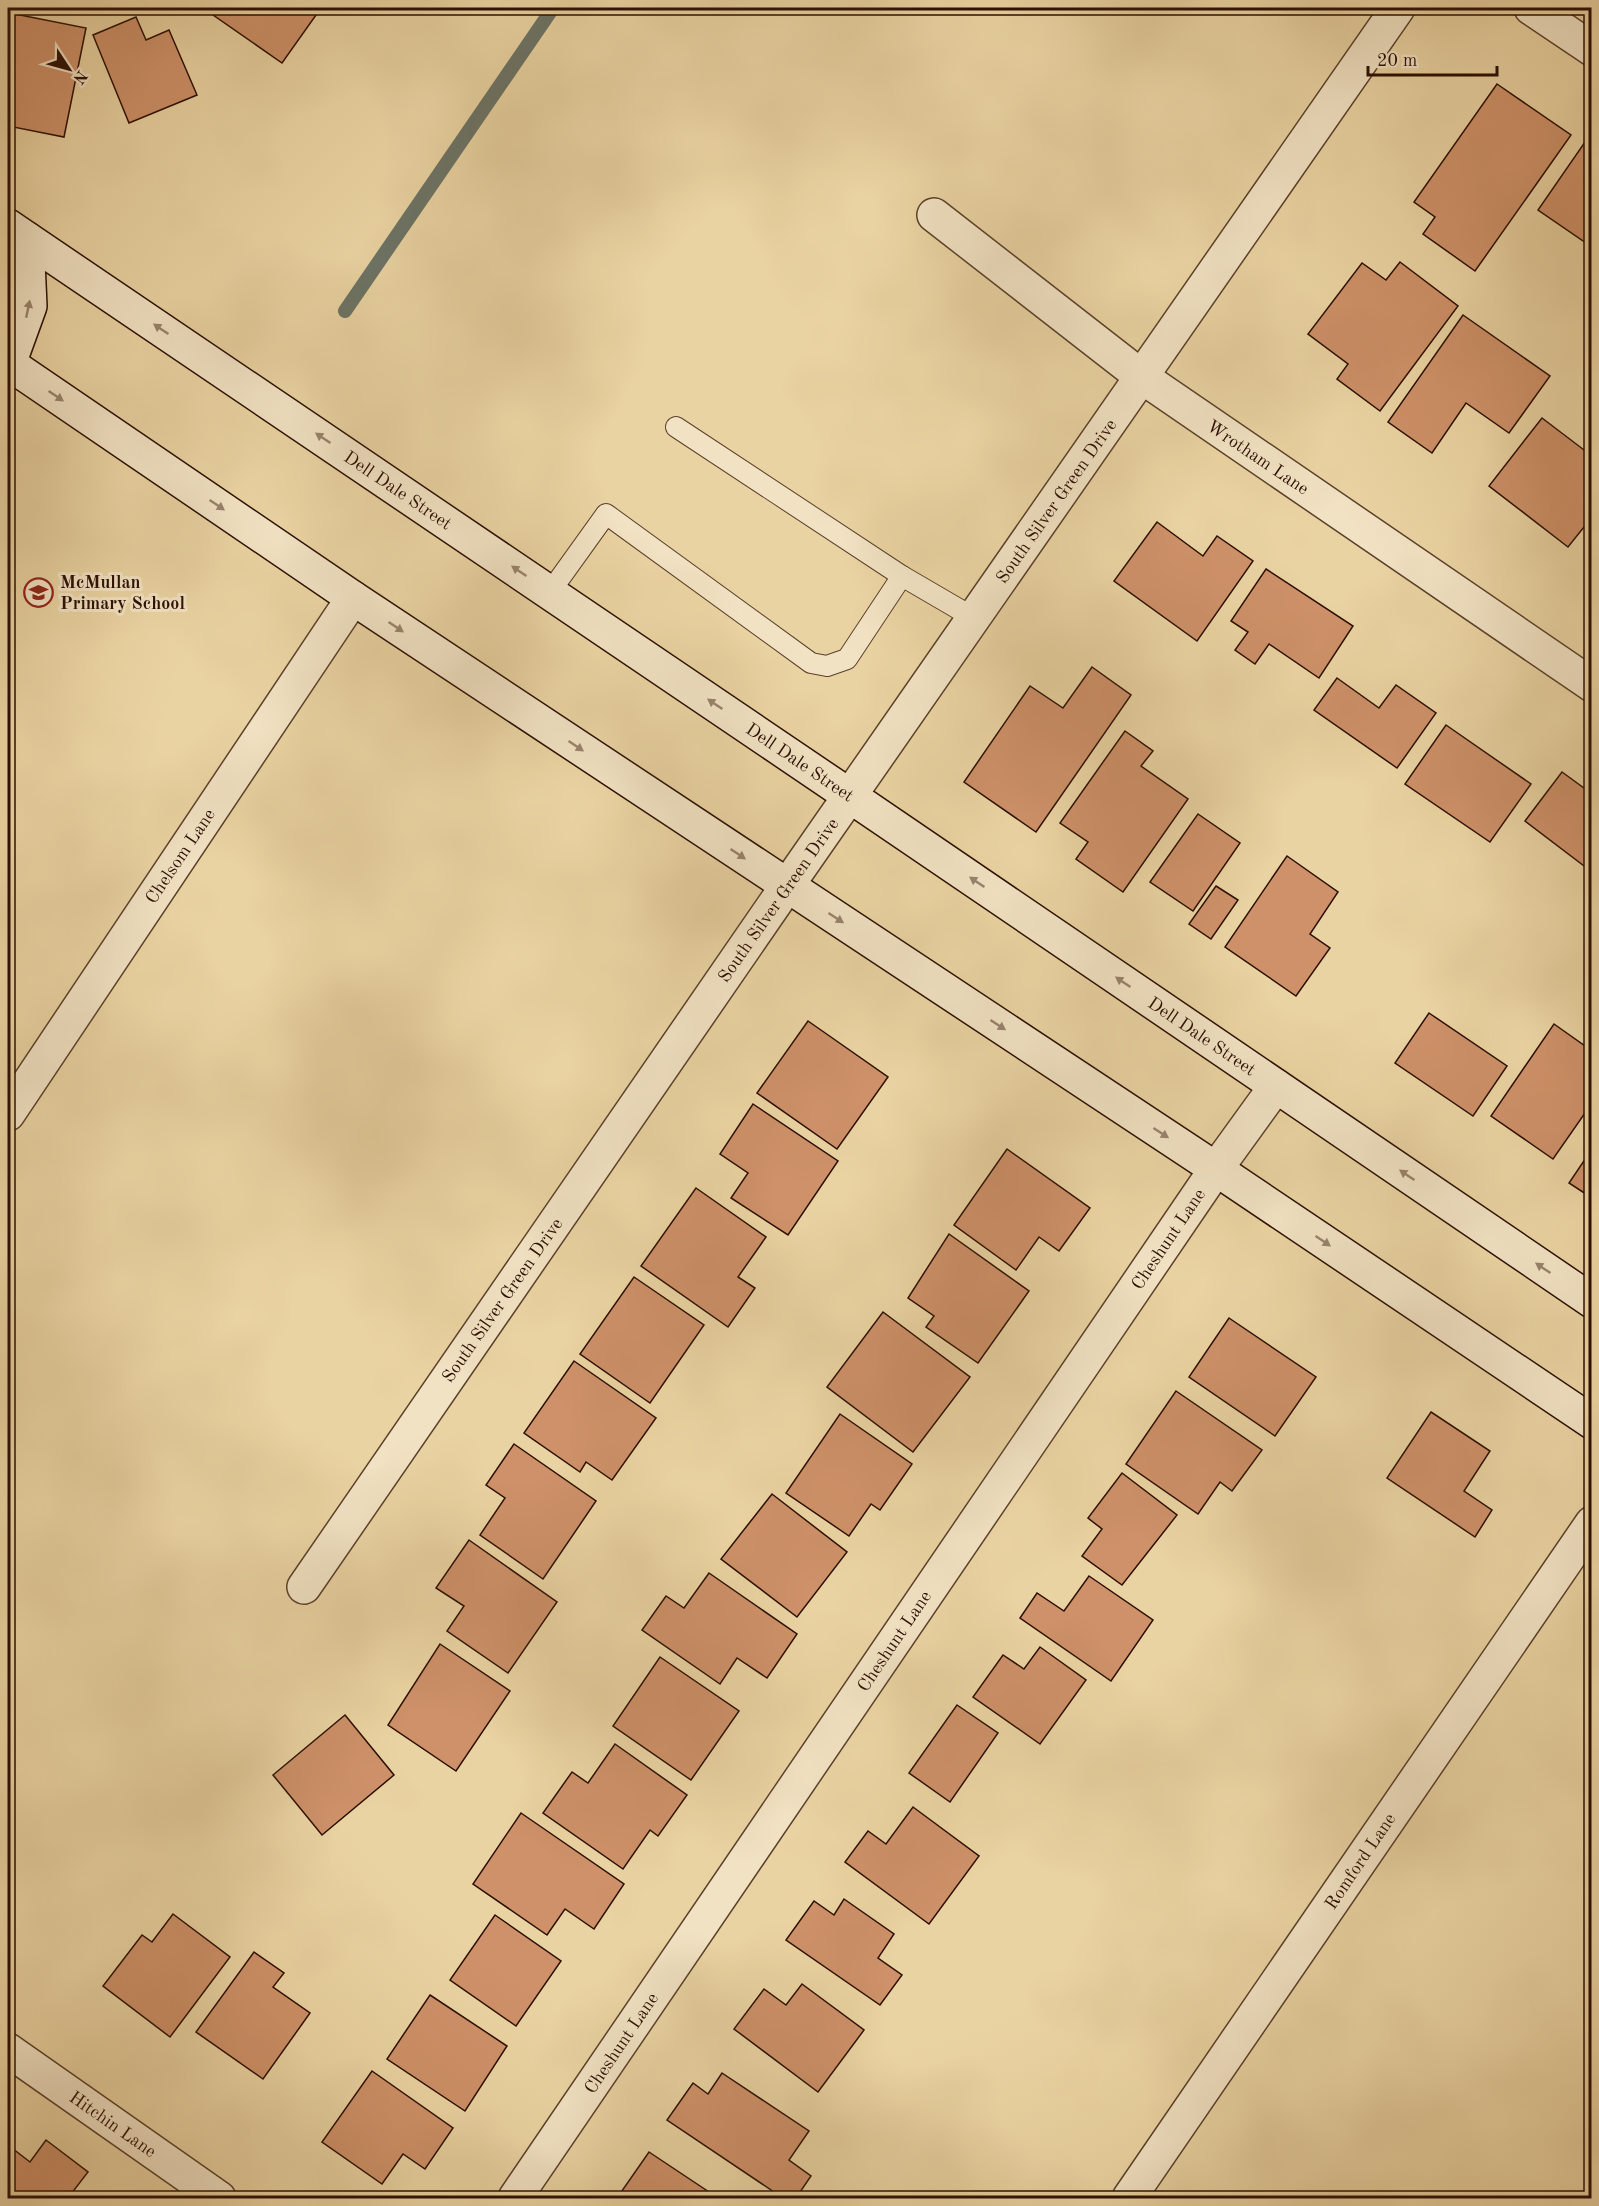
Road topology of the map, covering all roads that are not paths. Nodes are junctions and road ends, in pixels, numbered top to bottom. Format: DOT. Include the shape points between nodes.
graph roads {
  1 [pos="1398,8"];
  2 [pos="1531,8"];
  3 [pos="1592,49"];
  4 [pos="934,215"];
  5 [pos="17,232"];
  6 [pos="8,364"];
  7 [pos="1142,377"];
  8 [pos="676,428"];
  9 [pos="902,576"];
  10 [pos="550,592"];
  11 [pos="353,598"];
  12 [pos="974,618"];
  13 [pos="1592,685"];
  14 [pos="850,796"];
  15 [pos="787,886"];
  16 [pos="1276,1086"];
  17 [pos="8,1114"];
  18 [pos="1216,1169"];
  19 [pos="1592,1300"];
  20 [pos="1592,1422"];
  21 [pos="1592,1523"];
  22 [pos="304,1587"];
  23 [pos="8,2050"];
  24 [pos="219,2199"];
  25 [pos="515,2199"];
  26 [pos="1129,2199"];
  1 -- 7 [label="street, South Silver Green Drive"];
  2 -- 3 [label="street"];
  4 -- 7 [label="street, Wrotham Lane"];
  6 -- 5 [label="street, one-way" via="30,306"];
  10 -- 5 [label="street, Dell Dale Street, one-way"];
  6 -- 11 [label="street, one-way"];
  7 -- 12 [label="street, South Silver Green Drive"];
  7 -- 13 [label="street, Wrotham Lane"];
  8 -- 9 [label="lane"];
  9 -- 10 [label="lane" via="847,658 827,666 811,663 606,514"];
  9 -- 12 [label="lane"];
  14 -- 10 [label="street, Dell Dale Street, one-way"];
  11 -- 15 [label="street, one-way"];
  11 -- 17 [label="street, Chelsom Lane"];
  12 -- 14 [label="street, South Silver Green Drive"];
  14 -- 15 [label="street, South Silver Green Drive"];
  16 -- 14 [label="street, Dell Dale Street, one-way"];
  15 -- 18 [label="street, one-way"];
  15 -- 22 [label="street, South Silver Green Drive"];
  16 -- 18 [label="street, Cheshunt Lane"];
  19 -- 16 [label="street, Dell Dale Street, one-way"];
  18 -- 20 [label="street, one-way"];
  18 -- 25 [label="street, Cheshunt Lane"];
  21 -- 26 [label="street, Romford Lane"];
  23 -- 24 [label="street, Hitchin Lane"];
}
